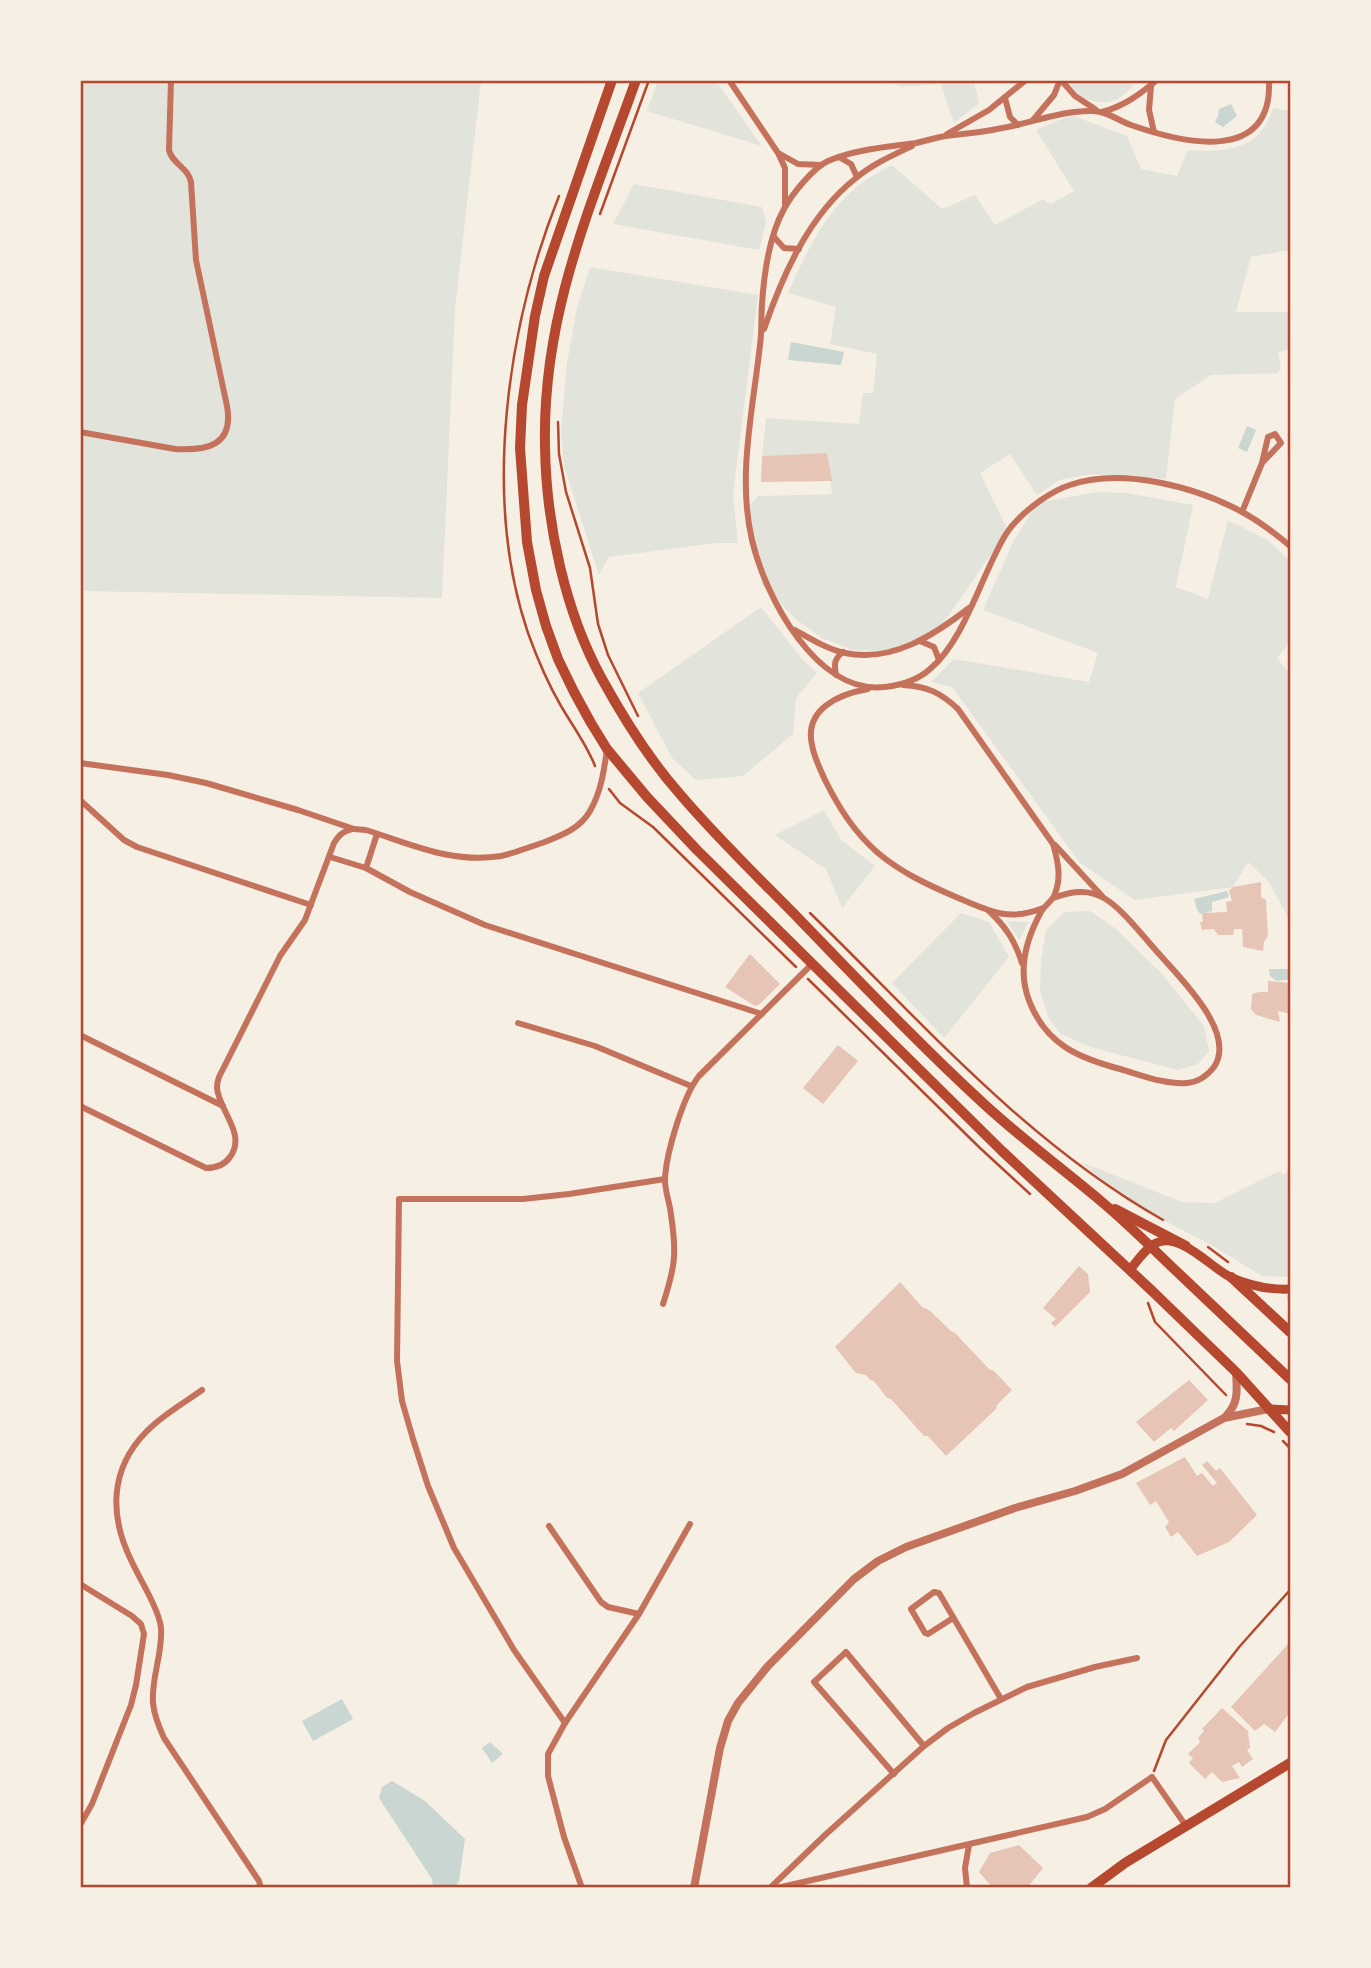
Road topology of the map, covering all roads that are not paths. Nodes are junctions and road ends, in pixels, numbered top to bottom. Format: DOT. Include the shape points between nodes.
graph roads {
  1 [pos="172,80"];
  2 [pos="612,80"];
  3 [pos="636,80"];
  4 [pos="729,80"];
  5 [pos="1026,80"];
  6 [pos="1061,80"];
  7 [pos="1269,80"];
  8 [pos="1154,83"];
  9 [pos="1005,99"];
  10 [pos="1099,111"];
  11 [pos="1032,121"];
  12 [pos="1018,125"];
  13 [pos="1154,132"];
  14 [pos="942,137"];
  15 [pos="919,142"];
  16 [pos="778,153"];
  17 [pos="839,157"];
  18 [pos="821,165"];
  19 [pos="857,177"];
  20 [pos="785,206"];
  21 [pos="774,237"];
  22 [pos="799,249"];
  23 [pos="761,338"];
  24 [pos="80,432"];
  25 [pos="1262,463"];
  26 [pos="1242,512"];
  27 [pos="1290,546"];
  28 [pos="971,607"];
  29 [pos="793,629"];
  30 [pos="920,642"];
  31 [pos="843,652"];
  32 [pos="939,660"];
  33 [pos="836,675"];
  34 [pos="900,685"];
  35 [pos="875,688"];
  36 [pos="607,749"];
  37 [pos="80,763"];
  38 [pos="80,800"];
  39 [pos="354,829"];
  40 [pos="377,834"];
  41 [pos="1053,844"];
  42 [pos="330,857"];
  43 [pos="366,868"];
  44 [pos="1053,898"];
  45 [pos="1104,899"];
  46 [pos="311,905"];
  47 [pos="1043,908"];
  48 [pos="989,911"];
  49 [pos="812,964"];
  50 [pos="1023,965"];
  51 [pos="762,1014"];
  52 [pos="518,1023"];
  53 [pos="80,1035"];
  54 [pos="691,1086"];
  55 [pos="80,1106"];
  56 [pos="223,1106"];
  57 [pos="665,1179"];
  58 [pos="1102,1202"];
  59 [pos="1186,1246"];
  60 [pos="1151,1247"];
  61 [pos="1130,1270"];
  62 [pos="1231,1278"];
  63 [pos="1290,1289"];
  64 [pos="663,1304"];
  65 [pos="1290,1332"];
  66 [pos="1236,1372"];
  67 [pos="1290,1379"];
  68 [pos="202,1390"];
  69 [pos="1268,1409"];
  70 [pos="1290,1410"];
  71 [pos="1233,1413"];
  72 [pos="1287,1437"];
  73 [pos="690,1524"];
  74 [pos="549,1526"];
  75 [pos="80,1584"];
  76 [pos="639,1614"];
  77 [pos="953,1618"];
  78 [pos="1137,1658"];
  79 [pos="1001,1699"];
  80 [pos="565,1723"];
  81 [pos="924,1746"];
  82 [pos="1290,1763"];
  83 [pos="894,1774"];
  84 [pos="80,1825"];
  85 [pos="1186,1826"];
  86 [pos="969,1846"];
  87 [pos="261,1888"];
  88 [pos="582,1888"];
  89 [pos="694,1888"];
  90 [pos="770,1888"];
  91 [pos="777,1888"];
  92 [pos="967,1888"];
  93 [pos="1091,1888"];
  1 -- 24 [label="street" via="169,150 191,182 196,260 228,429 216,444 190,450"];
  2 -- 36 [label="main road" via="544,276 527,365 520,448 527,542 546,626 574,692"];
  3 -- 58 [label="main road" via="578,239 548,368 548,496 565,584 587,646 654,763 715,833 985,1105"];
  4 -- 16 [label="street"];
  5 -- 9 [label="street"];
  6 -- 10 [label="street" via="1075,96"];
  6 -- 11 [label="street"];
  7 -- 13 [label="street" via="1266,111 1245,135 1212,142"];
  8 -- 10 [label="street" via="1118,108"];
  8 -- 13 [label="street" via="1149,110"];
  9 -- 12 [label="street" via="1010,117"];
  9 -- 14 [label="street"];
  10 -- 11 [label="street"];
  10 -- 13 [label="street"];
  11 -- 12 [label="street"];
  12 -- 14 [label="street"];
  14 -- 15 [label="street"];
  15 -- 17 [label="street"];
  15 -- 19 [label="street"];
  16 -- 18 [label="street" via="798,164"];
  16 -- 20 [label="street" via="786,175"];
  17 -- 18 [label="street"];
  17 -- 19 [label="street" via="851,164"];
  18 -- 20 [label="street"];
  19 -- 22 [label="street" via="833,198"];
  20 -- 21 [label="street"];
  21 -- 22 [label="street" via="784,248"];
  21 -- 23 [label="street"];
  22 -- 23 [label="street"];
  23 -- 29 [label="street" via="746,508 763,577"];
  25 -- 26 [label="street"];
  26 -- 27 [label="street"];
  26 -- 28 [label="street" via="1185,489 1136,479 1070,484 1037,503 1008,530"];
  28 -- 30 [label="street"];
  28 -- 32 [label="street"];
  29 -- 31 [label="street"];
  29 -- 33 [label="street"];
  30 -- 31 [label="street" via="889,652"];
  30 -- 32 [label="street" via="934,647"];
  31 -- 33 [label="street" via="835,661"];
  32 -- 34 [label="street" via="930,670"];
  33 -- 35 [label="street"];
  34 -- 35 [label="street"];
  34 -- 41 [label="street" via="927,688 958,709"];
  35 -- 48 [label="street" via="843,694 821,709 814,721 811,744 834,798 860,836 910,877"];
  36 -- 40 [label="street" via="602,781 590,812 575,828 549,840 502,856 476,858 433,853"];
  36 -- 49 [label="main road" via="689,842"];
  37 -- 39 [label="street" via="206,783"];
  38 -- 46 [label="street" via="137,847"];
  39 -- 40 [label="street"];
  39 -- 42 [label="street" via="339,835"];
  40 -- 43 [label="street"];
  41 -- 44 [label="street" via="1059,872"];
  41 -- 45 [label="street"];
  42 -- 43 [label="street"];
  42 -- 46 [label="street"];
  43 -- 51 [label="street" via="485,925"];
  44 -- 45 [label="street" via="1078,891"];
  44 -- 47 [label="street"];
  45 -- 50 [label="street" via="1136,928 1203,1007 1219,1049 1210,1073 1199,1080 1168,1082 1078,1055 1055,1040 1038,1019"];
  46 -- 56 [label="street" via="219,1077 216,1085"];
  47 -- 48 [label="street" via="1017,915"];
  47 -- 50 [label="street" via="1027,942"];
  48 -- 50 [label="street" via="1011,934"];
  49 -- 51 [label="street"];
  49 -- 61 [label="main road"];
  51 -- 54 [label="street"];
  52 -- 54 [label="street" via="594,1046"];
  53 -- 56 [label="street"];
  54 -- 57 [label="street"];
  55 -- 56 [label="street" via="206,1168 215,1168 232,1155 235,1144"];
  57 -- 64 [label="street" via="676,1251"];
  57 -- 80 [label="street" via="523,1199 399,1199 397,1361 413,1439 454,1548 514,1650"];
  58 -- 59 [label="main road"];
  58 -- 60 [label="main road"];
  59 -- 60 [label="main road" via="1163,1241"];
  59 -- 62 [label="main road"];
  60 -- 61 [label="main road"];
  60 -- 67 [label="main road"];
  61 -- 66 [label="main road"];
  62 -- 63 [label="main road"];
  62 -- 65 [label="main road"];
  66 -- 69 [label="main road"];
  66 -- 71 [label="street"];
  68 -- 87 [label="street" via="148,1430 134,1447 123,1467 115,1509 124,1547 161,1628 153,1702 156,1719"];
  69 -- 70 [label="main road"];
  69 -- 71 [label="street"];
  69 -- 72 [label="main road"];
  71 -- 89 [label="street" via="1122,1474 906,1547 853,1579 768,1666 728,1721"];
  73 -- 76 [label="street"];
  74 -- 76 [label="street" via="601,1602"];
  75 -- 84 [label="street" via="132,1616 144,1634 131,1704"];
  76 -- 80 [label="street"];
  77 -- 77 [label="street" via="937,1592 911,1609 928,1634"];
  77 -- 79 [label="street"];
  78 -- 79 [label="street" via="1058,1677"];
  79 -- 81 [label="street"];
  80 -- 88 [label="street" via="548,1754 548,1776"];
  81 -- 83 [label="street"];
  81 -- 83 [label="street" via="846,1652 814,1682"];
  82 -- 85 [label="main road"];
  83 -- 90 [label="street"];
  85 -- 86 [label="street" via="1152,1777 1087,1817"];
  85 -- 93 [label="main road"];
  86 -- 91 [label="street"];
  86 -- 92 [label="street"];
}
